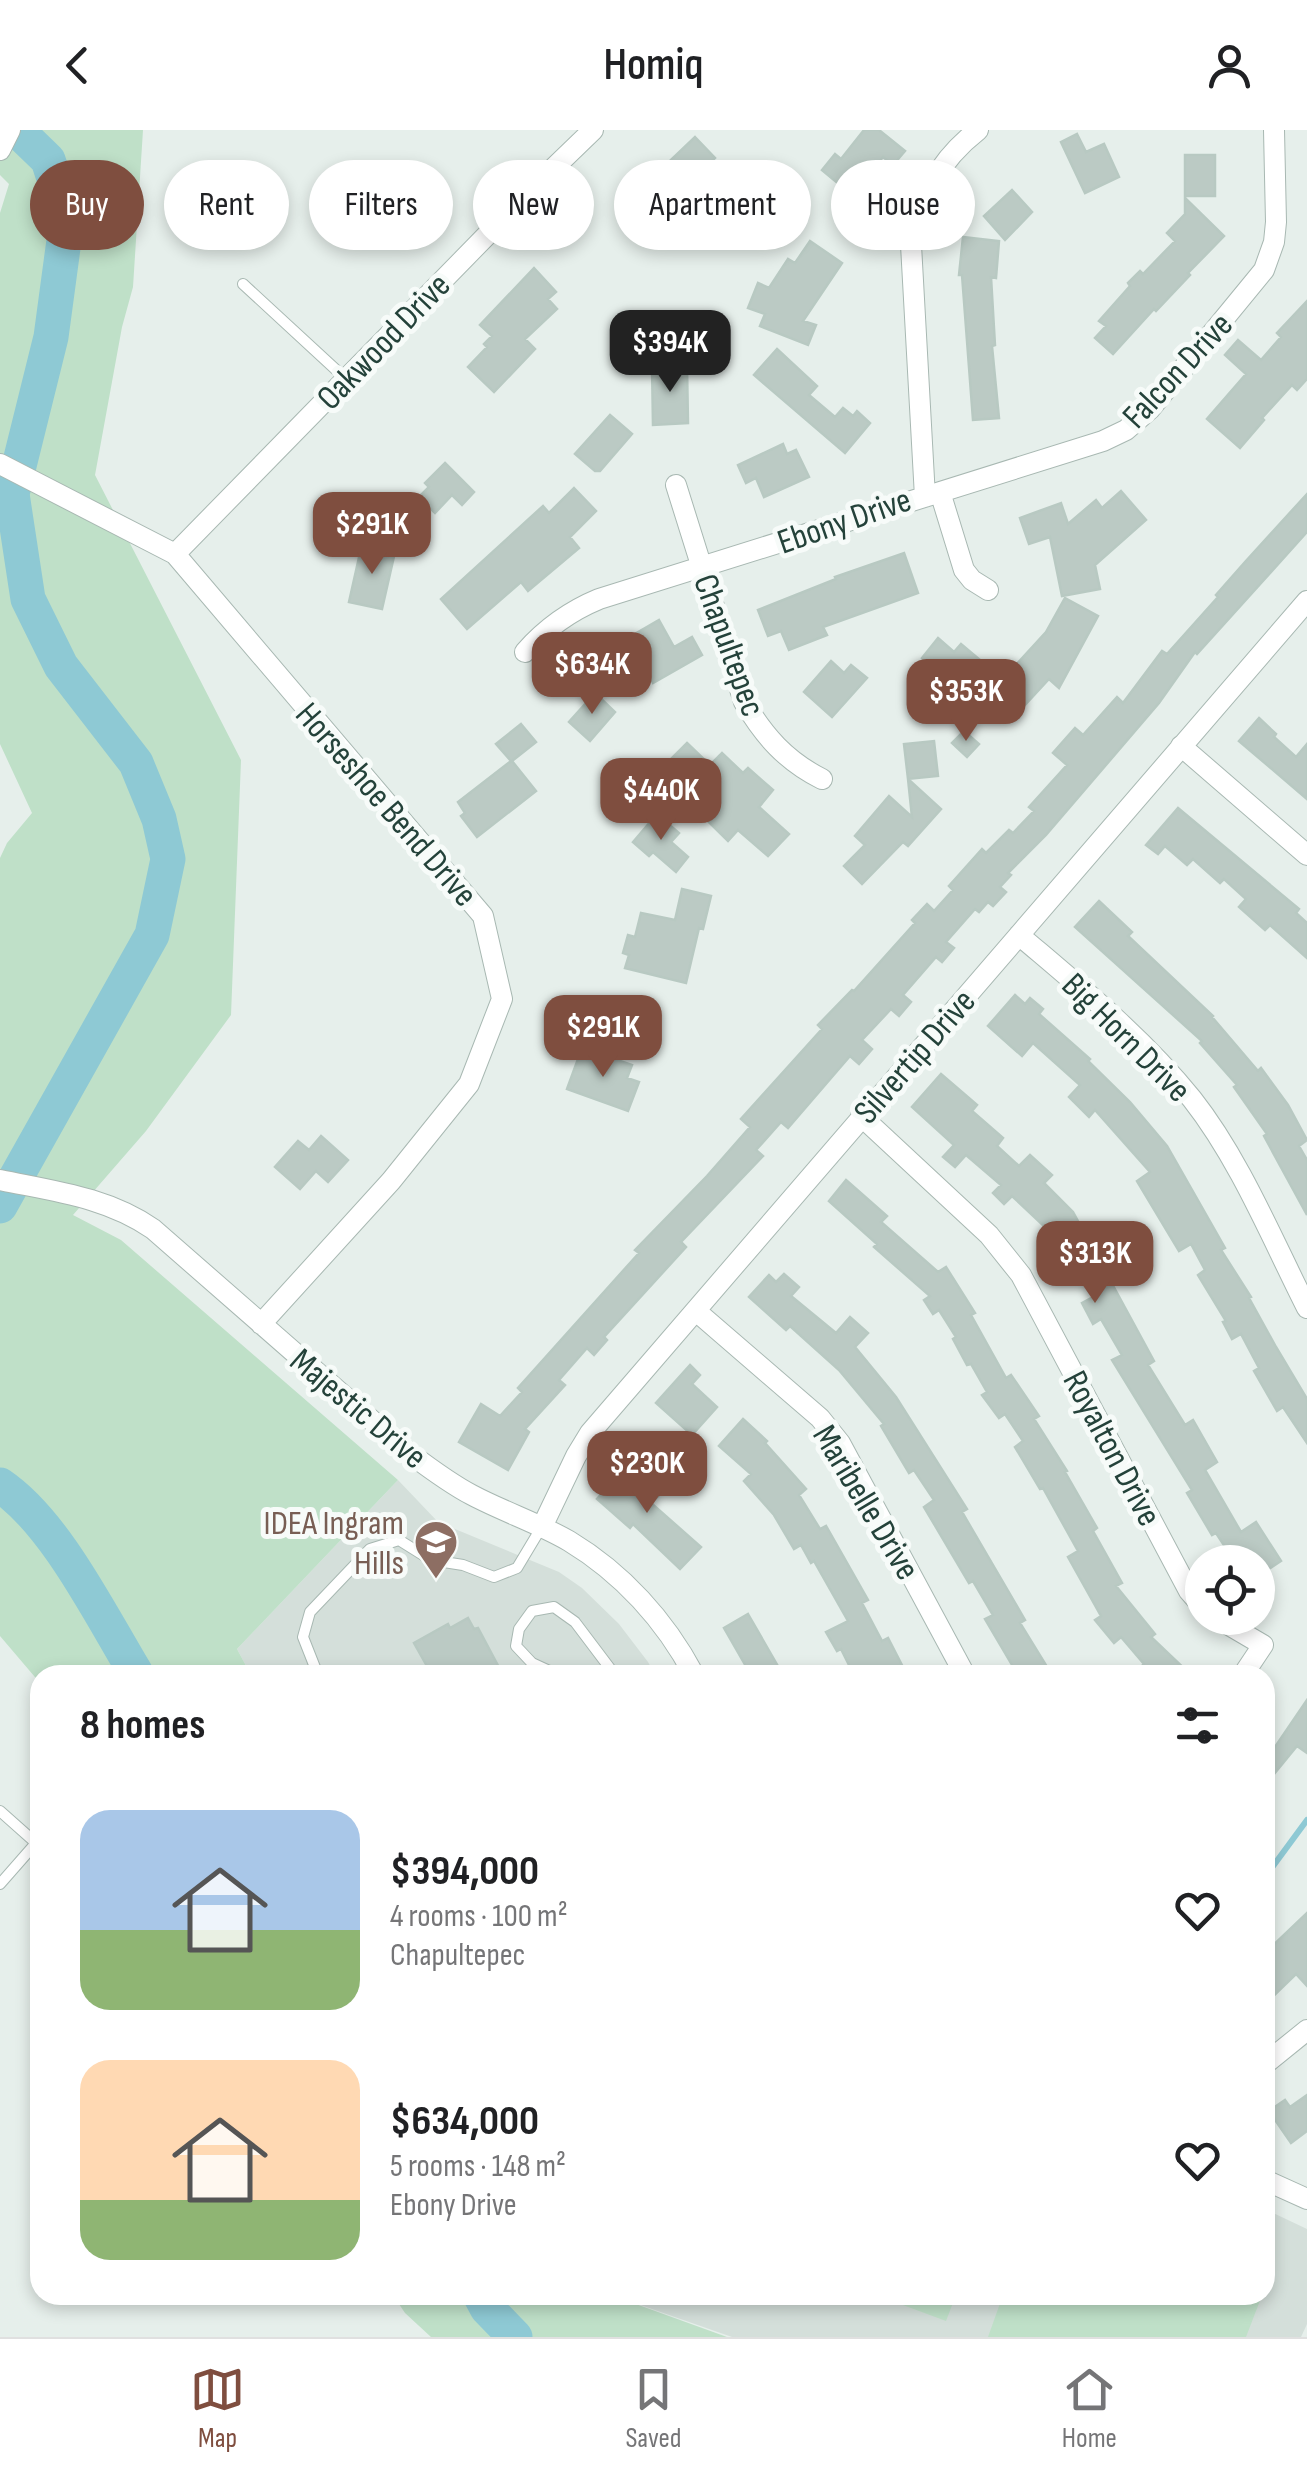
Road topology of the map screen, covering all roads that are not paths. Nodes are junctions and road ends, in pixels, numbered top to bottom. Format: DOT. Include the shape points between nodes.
graph roads {
  1 [pos="10,130"];
  2 [pos="592,130"];
  3 [pos="978,130"];
  4 [pos="1274,130"];
  5 [pos="0,150"];
  6 [pos="243,284"];
  7 [pos="346,380"];
  8 [pos="0,464"];
  9 [pos="676,485"];
  10 [pos="932,495"];
  11 [pos="175,554"];
  12 [pos="702,566"];
  13 [pos="988,590"];
  14 [pos="1307,601"];
  15 [pos="524,652"];
  16 [pos="1181,746"];
  17 [pos="822,779"];
  18 [pos="1307,855"];
  19 [pos="1020,935"];
  20 [pos="861,1116"];
  21 [pos="0,1180"];
  22 [pos="1307,1308"];
  23 [pos="696,1311"];
  24 [pos="261,1324"];
  25 [pos="542,1527"];
  26 [pos="1185,1583"];
  27 [pos="1246,1635"];
  28 [pos="314,1665"];
  29 [pos="536,1665"];
  30 [pos="607,1665"];
  31 [pos="688,1665"];
  32 [pos="961,1665"];
  33 [pos="1250,1665"];
  34 [pos="0,1811"];
  35 [pos="30,1838"];
  36 [pos="30,1850"];
  37 [pos="0,1884"];
  38 [pos="1307,2030"];
  39 [pos="1275,2056"];
  40 [pos="1275,2185"];
  41 [pos="1307,2199"];
  1 -- 5 [label="street"];
  2 -- 7 [label="street, Oakwood Drive"];
  3 -- 10 [label="street, Ebony Drive" via="932,181 911,245"];
  4 -- 10 [label="street, Falcon Drive" via="1274,242 1264,270 1150,410 1103,441"];
  6 -- 7 [label="lane"];
  7 -- 11 [label="street, Oakwood Drive"];
  8 -- 11 [label="street"];
  9 -- 12 [label="street, Chapultepec"];
  10 -- 12 [label="street, Ebony Drive"];
  10 -- 13 [label="street" via="964,570"];
  11 -- 24 [label="street, Horseshoe Bend Drive" via="484,916 502,1000 469,1084"];
  12 -- 15 [label="street, Ebony Drive" via="582,606"];
  12 -- 17 [label="street, Chapultepec" via="744,702 782,753"];
  14 -- 16 [label="street, Silvertip Drive"];
  16 -- 18 [label="street"];
  16 -- 19 [label="street, Silvertip Drive"];
  19 -- 20 [label="street, Silvertip Drive"];
  19 -- 22 [label="street, Big Horn Drive" via="1135,1036 1194,1102 1228,1151"];
  20 -- 23 [label="street, Silvertip Drive"];
  20 -- 26 [label="street, Royalton Drive" via="989,1235 1022,1275"];
  21 -- 24 [label="street, Majestic Drive" via="99,1201 135,1217"];
  23 -- 25 [label="street, Silvertip Drive" via="590,1433"];
  23 -- 32 [label="street, Maribelle Drive" via="840,1443"];
  24 -- 25 [label="street, Majestic Drive" via="439,1476"];
  25 -- 28 [label="lane" via="517,1568 494,1577 431,1560 398,1540 370,1549 310,1612 304,1637"];
  25 -- 31 [label="street, Majestic Drive" via="620,1579 669,1632"];
  27 -- 33 [label="street" via="1263,1645"];
  29 -- 30 [label="lane" via="516,1646 518,1628 532,1611 554,1607 575,1622"];
  34 -- 35 [label="lane"];
  36 -- 37 [label="lane"];
  38 -- 39 [label="street"];
  40 -- 41 [label="street"];
}
